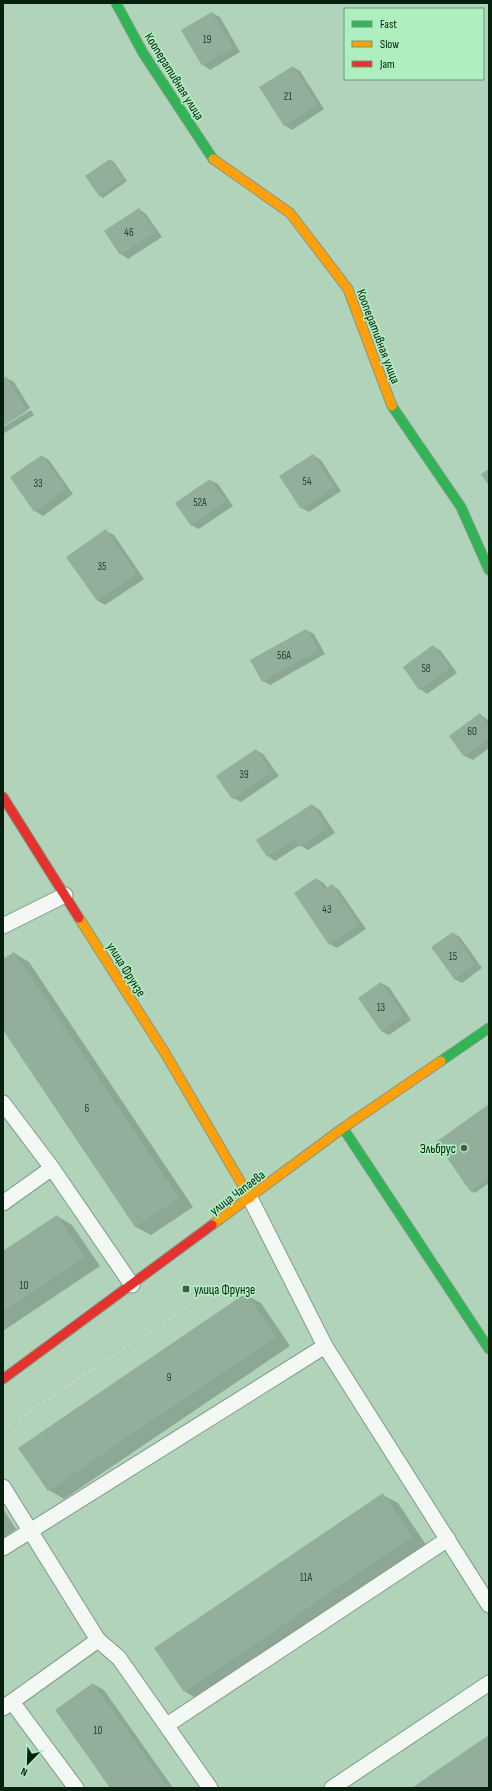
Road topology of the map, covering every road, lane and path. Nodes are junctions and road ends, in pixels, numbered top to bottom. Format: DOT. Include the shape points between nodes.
graph roads {
  1 [pos="116,3"];
  2 [pos="489,570"];
  3 [pos="3,797"];
  4 [pos="65,896"];
  5 [pos="3,926"];
  6 [pos="489,1028"];
  7 [pos="3,1103"];
  8 [pos="343,1128"];
  9 [pos="52,1168"];
  10 [pos="250,1198"];
  11 [pos="3,1203"];
  12 [pos="132,1285"];
  13 [pos="190,1304"];
  14 [pos="324,1346"];
  15 [pos="489,1349"];
  16 [pos="3,1379"];
  17 [pos="3,1429"];
  18 [pos="3,1487"];
  19 [pos="30,1530"];
  20 [pos="448,1539"];
  21 [pos="3,1548"];
  22 [pos="489,1605"];
  23 [pos="98,1640"];
  24 [pos="489,1683"];
  25 [pos="7,1705"];
  26 [pos="167,1725"];
  27 [pos="76,1788"];
  28 [pos="210,1788"];
  29 [pos="332,1788"];
  1 -- 2 [label="street, Кооперативная улица" via="143,53 215,162 290,213 348,289 394,411 460,507"];
  3 -- 4 [label="street, улица Фрунзе"];
  4 -- 5 [label="lane"];
  4 -- 10 [label="street, улица Фрунзе" via="165,1053"];
  6 -- 8 [label="street, улица Чапаева"];
  7 -- 9 [label="lane"];
  8 -- 10 [label="street, улица Чапаева"];
  8 -- 15 [label="street"];
  9 -- 11 [label="lane"];
  9 -- 12 [label="lane"];
  10 -- 12 [label="street, улица Чапаева"];
  10 -- 14 [label="lane"];
  12 -- 16 [label="street, улица Чапаева"];
  13 -- 17 [label="path"];
  14 -- 19 [label="lane"];
  14 -- 20 [label="lane"];
  18 -- 19 [label="lane"];
  19 -- 21 [label="lane"];
  19 -- 23 [label="lane"];
  20 -- 22 [label="lane"];
  20 -- 26 [label="lane"];
  23 -- 25 [label="lane"];
  23 -- 26 [label="lane" via="119,1658"];
  24 -- 29 [label="lane"];
  25 -- 27 [label="lane"];
  26 -- 28 [label="lane"];
}
